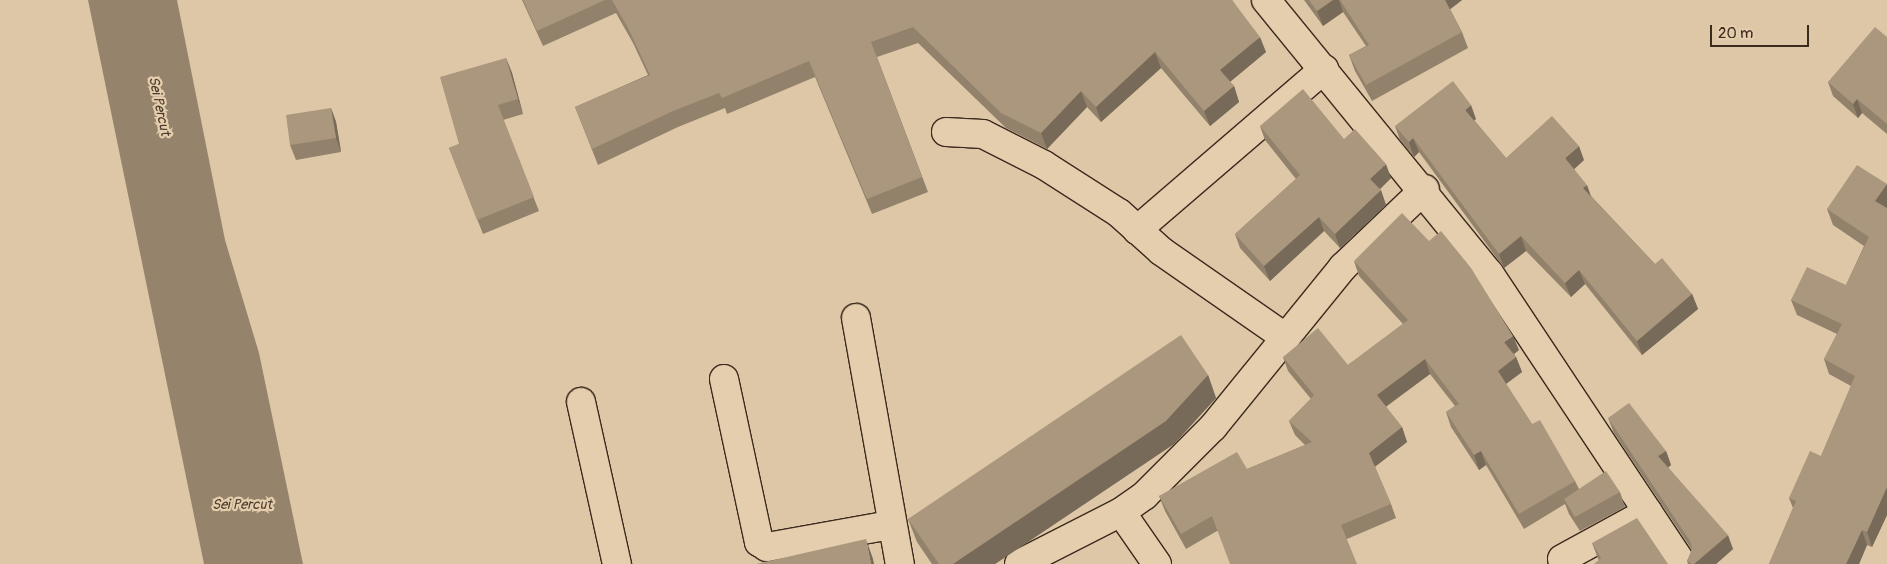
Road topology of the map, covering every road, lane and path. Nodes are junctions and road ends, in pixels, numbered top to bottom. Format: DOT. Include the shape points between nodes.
graph roads {
  1 [pos="1266,0"];
  2 [pos="1324,69"];
  3 [pos="946,132"];
  4 [pos="1425,189"];
  5 [pos="1137,230"];
  6 [pos="856,318"];
  7 [pos="1286,338"];
  8 [pos="724,379"];
  9 [pos="581,402"];
  10 [pos="1121,512"];
  11 [pos="1648,512"];
  12 [pos="890,525"];
  13 [pos="1562,559"];
  14 [pos="617,564"];
  15 [pos="900,564"];
  16 [pos="1019,564"];
  17 [pos="1157,564"];
  18 [pos="1682,564"];
  1 -- 2 [label="street"];
  2 -- 4 [label="street"];
  2 -- 5 [label="street"];
  3 -- 5 [label="street" via="983,134 1005,142 1119,213"];
  4 -- 7 [label="street" via="1343,267"];
  4 -- 11 [label="street" via="1545,352"];
  5 -- 7 [label="street"];
  6 -- 12 [label="street"];
  7 -- 10 [label="street" via="1213,427 1145,495"];
  8 -- 12 [label="street" via="759,542 767,547"];
  9 -- 14 [label="street"];
  10 -- 16 [label="street"];
  10 -- 17 [label="street"];
  11 -- 13 [label="street"];
  11 -- 18 [label="street"];
  12 -- 15 [label="street"];
}
